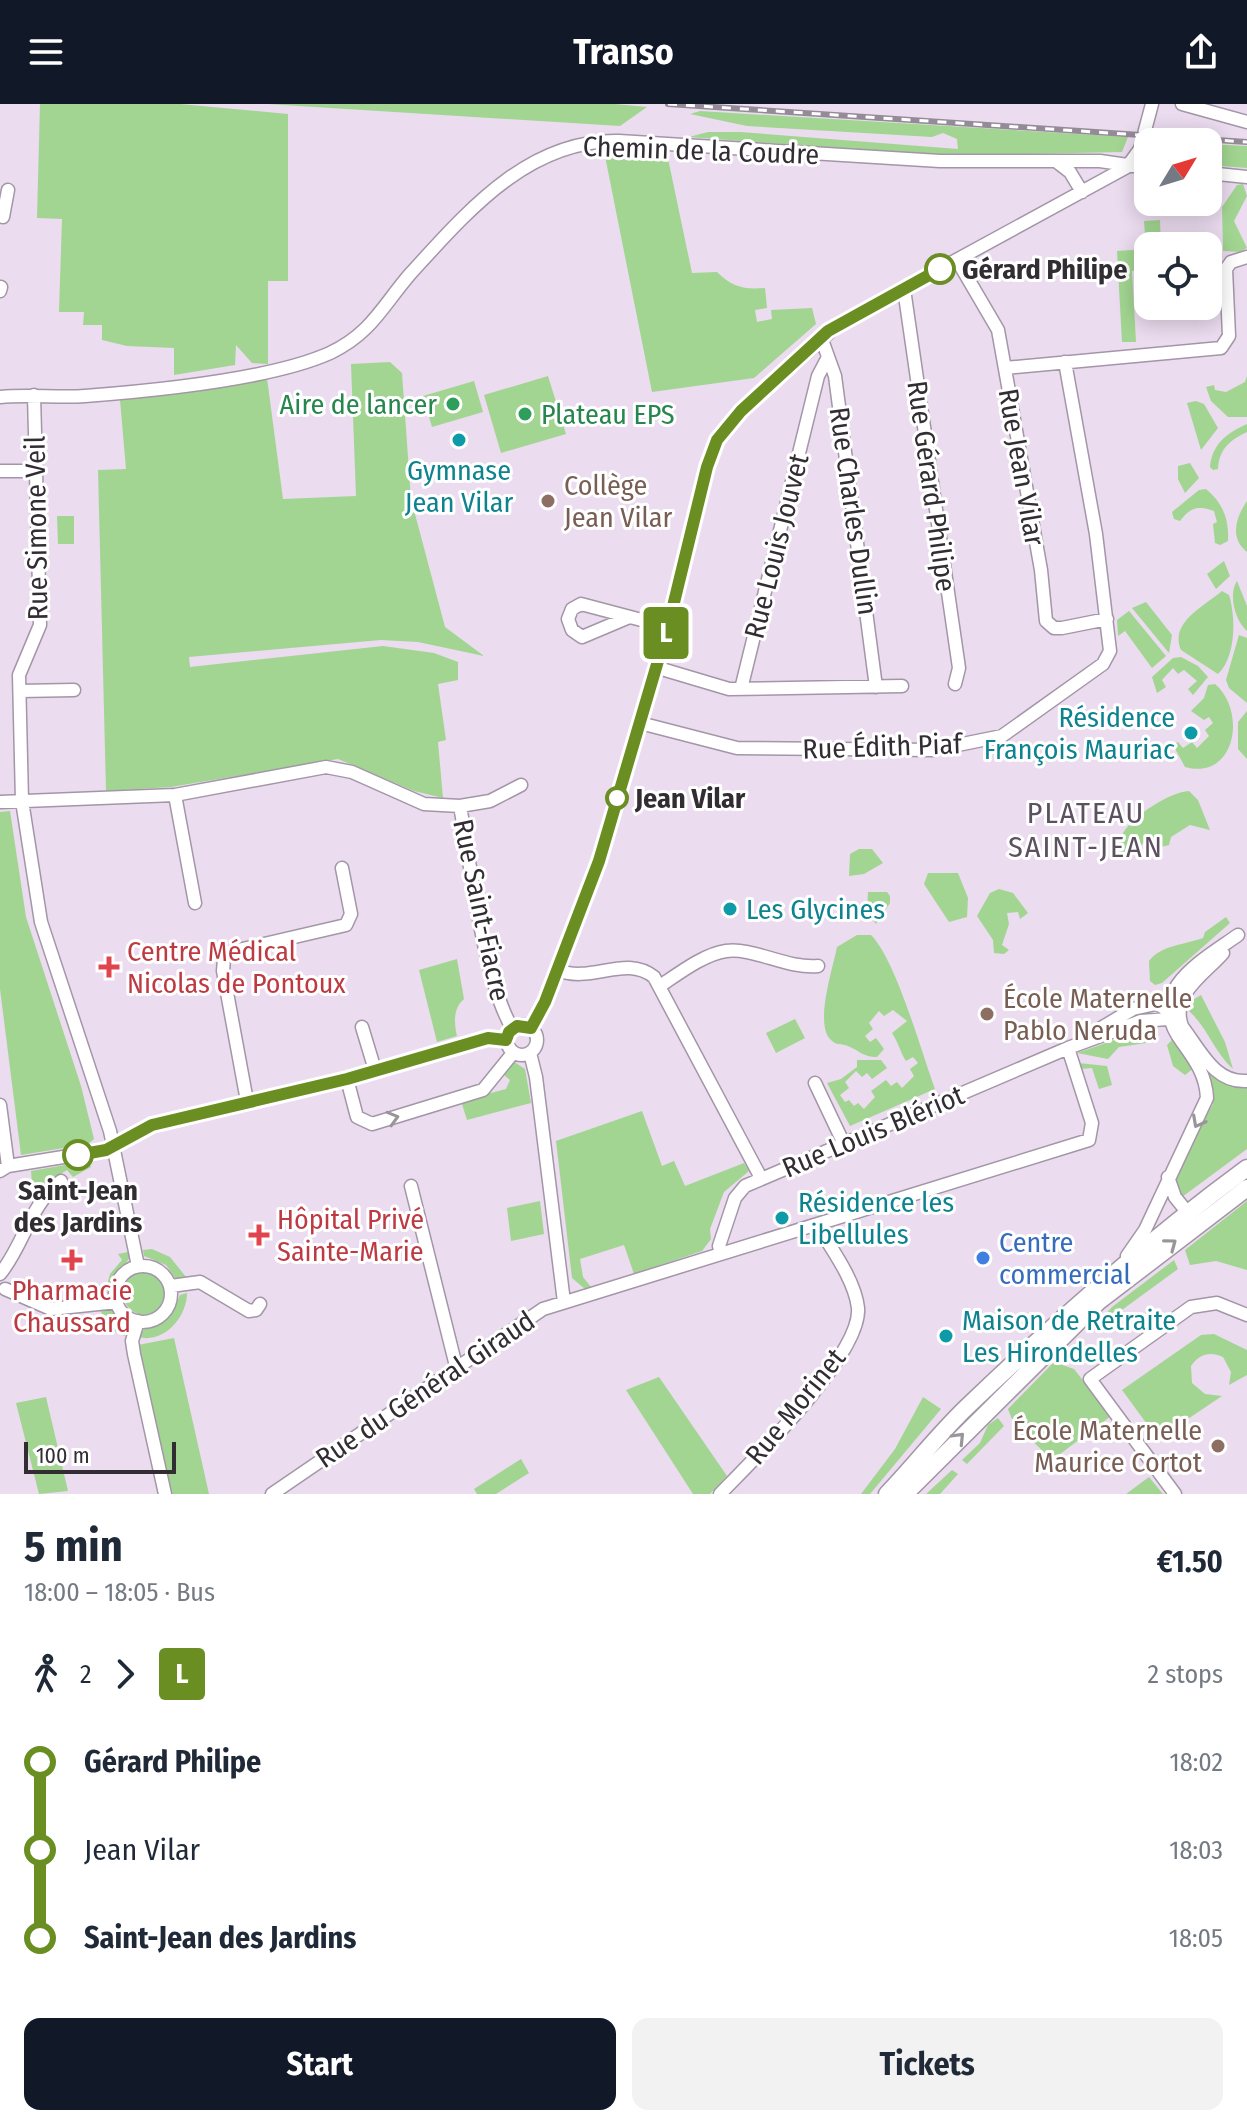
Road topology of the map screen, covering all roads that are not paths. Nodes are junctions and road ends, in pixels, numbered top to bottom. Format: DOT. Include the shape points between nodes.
graph roads {
  1 [pos="1152,104"];
  2 [pos="1182,104"];
  3 [pos="1247,122"];
  4 [pos="1083,161"];
  5 [pos="1057,162"];
  6 [pos="1127,167"];
  7 [pos="1134,167"];
  8 [pos="1222,174"];
  9 [pos="1247,177"];
  10 [pos="1096,185"];
  11 [pos="8,190"];
  12 [pos="1082,192"];
  13 [pos="2,209"];
  14 [pos="1247,257"];
  15 [pos="957,260"];
  16 [pos="904,289"];
  17 [pos="821,337"];
  18 [pos="828,357"];
  19 [pos="1065,362"];
  20 [pos="1005,368"];
  21 [pos="34,395"];
  22 [pos="0,397"];
  23 [pos="0,471"];
  24 [pos="34,471"];
  25 [pos="627,618"];
  26 [pos="1107,619"];
  27 [pos="668,627"];
  28 [pos="655,667"];
  29 [pos="955,684"];
  30 [pos="902,686"];
  31 [pos="876,687"];
  32 [pos="741,689"];
  33 [pos="74,690"];
  34 [pos="20,691"];
  35 [pos="640,723"];
  36 [pos="521,785"];
  37 [pos="175,795"];
  38 [pos="22,801"];
  39 [pos="0,802"];
  40 [pos="460,806"];
  41 [pos="342,868"];
  42 [pos="195,903"];
  43 [pos="346,925"];
  44 [pos="1243,931"];
  45 [pos="355,937"];
  46 [pos="818,966"];
  47 [pos="557,970"];
  48 [pos="660,986"];
  49 [pos="1165,1008"];
  50 [pos="1182,1026"];
  51 [pos="362,1027"];
  52 [pos="531,1028"];
  53 [pos="509,1034"];
  54 [pos="1068,1048"];
  55 [pos="513,1053"];
  56 [pos="530,1053"];
  57 [pos="375,1070"];
  58 [pos="347,1079"];
  59 [pos="1247,1081"];
  60 [pos="815,1083"];
  61 [pos="247,1101"];
  62 [pos="0,1105"];
  63 [pos="843,1142"];
  64 [pos="113,1146"];
  65 [pos="4,1168"];
  66 [pos="1247,1168"];
  67 [pos="1168,1177"];
  68 [pos="761,1178"];
  69 [pos="61,1181"];
  70 [pos="411,1186"];
  71 [pos="1247,1188"];
  72 [pos="1192,1218"];
  73 [pos="817,1225"];
  74 [pos="721,1253"];
  75 [pos="138,1266"];
  76 [pos="1116,1269"];
  77 [pos="0,1274"];
  78 [pos="171,1286"];
  79 [pos="5,1289"];
  80 [pos="117,1302"];
  81 [pos="564,1302"];
  82 [pos="260,1304"];
  83 [pos="1247,1315"];
  84 [pos="138,1321"];
  85 [pos="1023,1353"];
  86 [pos="456,1366"];
  87 [pos="1010,1388"];
  88 [pos="975,1399"];
  89 [pos="992,1406"];
  90 [pos="893,1493"];
  91 [pos="165,1494"];
  92 [pos="272,1494"];
  93 [pos="720,1494"];
  94 [pos="1175,1494"];
  1 -- 6 [label="street" via="1140,149"];
  2 -- 3 [label="street"];
  4 -- 5 [label="street, Chemin de la Coudre"];
  4 -- 6 [label="street, Chemin de la Coudre"];
  4 -- 10 [label="street"];
  5 -- 12 [label="street"];
  5 -- 21 [label="street, Chemin de la Coudre" via="575,143 485,196 410,275 383,312 332,352 245,375 84,396"];
  6 -- 7 [label="street, Chemin de la Coudre"];
  6 -- 10 [label="street"];
  8 -- 9 [label="street"];
  10 -- 12 [label="street"];
  11 -- 13 [label="street"];
  12 -- 15 [label="street"];
  14 -- 19 [label="street" via="1226,269 1225,345"];
  15 -- 16 [label="street"];
  15 -- 20 [label="street, Rue Jean Vilar" via="994,322"];
  16 -- 17 [label="street"];
  16 -- 29 [label="street, Rue Gérard Philipe" via="959,668"];
  17 -- 18 [label="street, Rue Charles Dullin"];
  17 -- 27 [label="street" via="717,440"];
  18 -- 31 [label="street, Rue Charles Dullin" via="835,376"];
  18 -- 32 [label="street, Rue Louis Jouvet" via="818,376"];
  19 -- 20 [label="street"];
  19 -- 26 [label="street, Rue Édith Piaf"];
  20 -- 26 [label="street, Rue Jean Vilar" via="1046,621 1062,628"];
  21 -- 22 [label="street, Chemin de la Coudre"];
  21 -- 24 [label="street, Rue Simone Veil"];
  23 -- 24 [label="street"];
  24 -- 34 [label="street, Rue Simone Veil" via="40,625 19,675"];
  25 -- 27 [label="street"];
  26 -- 35 [label="street, Rue Édith Piaf" via="1110,656 1103,664 1015,729 968,745 933,750 737,748"];
  27 -- 28 [label="street"];
  28 -- 32 [label="street"];
  28 -- 35 [label="street"];
  30 -- 31 [label="street"];
  31 -- 32 [label="street"];
  33 -- 34 [label="street"];
  34 -- 38 [label="street, Rue Simone Veil"];
  35 -- 47 [label="street" via="599,861"];
  36 -- 40 [label="street, Rue Saint-Fiacre" via="490,801"];
  37 -- 38 [label="street"];
  37 -- 40 [label="street" via="326,767 352,772 424,804"];
  37 -- 42 [label="street"];
  38 -- 39 [label="street"];
  38 -- 64 [label="street, Rue Simone Veil" via="41,922"];
  40 -- 53 [label="street, Rue Saint-Fiacre"];
  41 -- 43 [label="street" via="351,914"];
  43 -- 45 [label="street"];
  43 -- 61 [label="street" via="234,951 224,959"];
  44 -- 49 [label="street" via="1189,973"];
  44 -- 50 [label="street" via="1182,998"];
  46 -- 48 [label="street" via="803,968 729,950"];
  47 -- 48 [label="street" via="581,976 639,968"];
  47 -- 52 [label="street"];
  48 -- 68 [label="street"];
  49 -- 50 [label="street"];
  49 -- 54 [label="street, Rue Louis Blériot"];
  49 -- 67 [label="street, one-way" via="1204,1075 1207,1098"];
  50 -- 59 [label="street" via="1214,1069"];
  51 -- 57 [label="street"];
  52 -- 53 [label="street" via="523,1025"];
  52 -- 56 [label="street" via="536,1045"];
  53 -- 55 [label="street"];
  53 -- 57 [label="street"];
  54 -- 63 [label="street, Rue Louis Blériot"];
  54 -- 73 [label="street, Rue du Général Giraud" via="1092,1123 1089,1140"];
  55 -- 56 [label="street"];
  58 -- 55 [label="street, one-way" via="357,1117 372,1124 483,1090"];
  56 -- 81 [label="street"];
  57 -- 58 [label="street"];
  58 -- 61 [label="street"];
  60 -- 63 [label="street"];
  61 -- 64 [label="street" via="145,1127"];
  62 -- 65 [label="street"];
  63 -- 68 [label="street, Rue Louis Blériot"];
  64 -- 65 [label="street"];
  64 -- 75 [label="street, Rue Simone Veil"];
  66 -- 72 [label="main road"];
  67 -- 72 [label="street" via="1175,1197"];
  67 -- 76 [label="street" via="1145,1230"];
  68 -- 74 [label="street, Rue Louis Blériot" via="735,1198"];
  69 -- 77 [label="street" via="43,1195 21,1244"];
  70 -- 86 [label="street"];
  71 -- 72 [label="main road"];
  72 -- 76 [label="main road"];
  87 -- 72 [label="main road, one-way"];
  73 -- 74 [label="street, Rue du Général Giraud"];
  73 -- 93 [label="street, Rue Morinet" via="857,1301 856,1327 823,1381"];
  74 -- 81 [label="street, Rue du Général Giraud"];
  75 -- 78 [label="street" via="155,1268"];
  75 -- 80 [label="street" via="117,1283"];
  76 -- 85 [label="main road"];
  78 -- 82 [label="street" via="200,1282 249,1311"];
  78 -- 84 [label="street" via="164,1313"];
  79 -- 80 [label="street" via="51,1309"];
  80 -- 84 [label="street" via="125,1315"];
  81 -- 86 [label="street, Rue du Général Giraud" via="526,1318"];
  83 -- 94 [label="street" via="1217,1303 1191,1307 1090,1379"];
  84 -- 91 [label="street" via="134,1354"];
  85 -- 87 [label="main road" via="1026,1367"];
  85 -- 88 [label="main road"];
  86 -- 92 [label="street, Rue du Général Giraud"];
  87 -- 89 [label="main road"];
  88 -- 89 [label="main road"];
  88 -- 90 [label="main road"];
  90 -- 89 [label="main road, one-way"];
}
